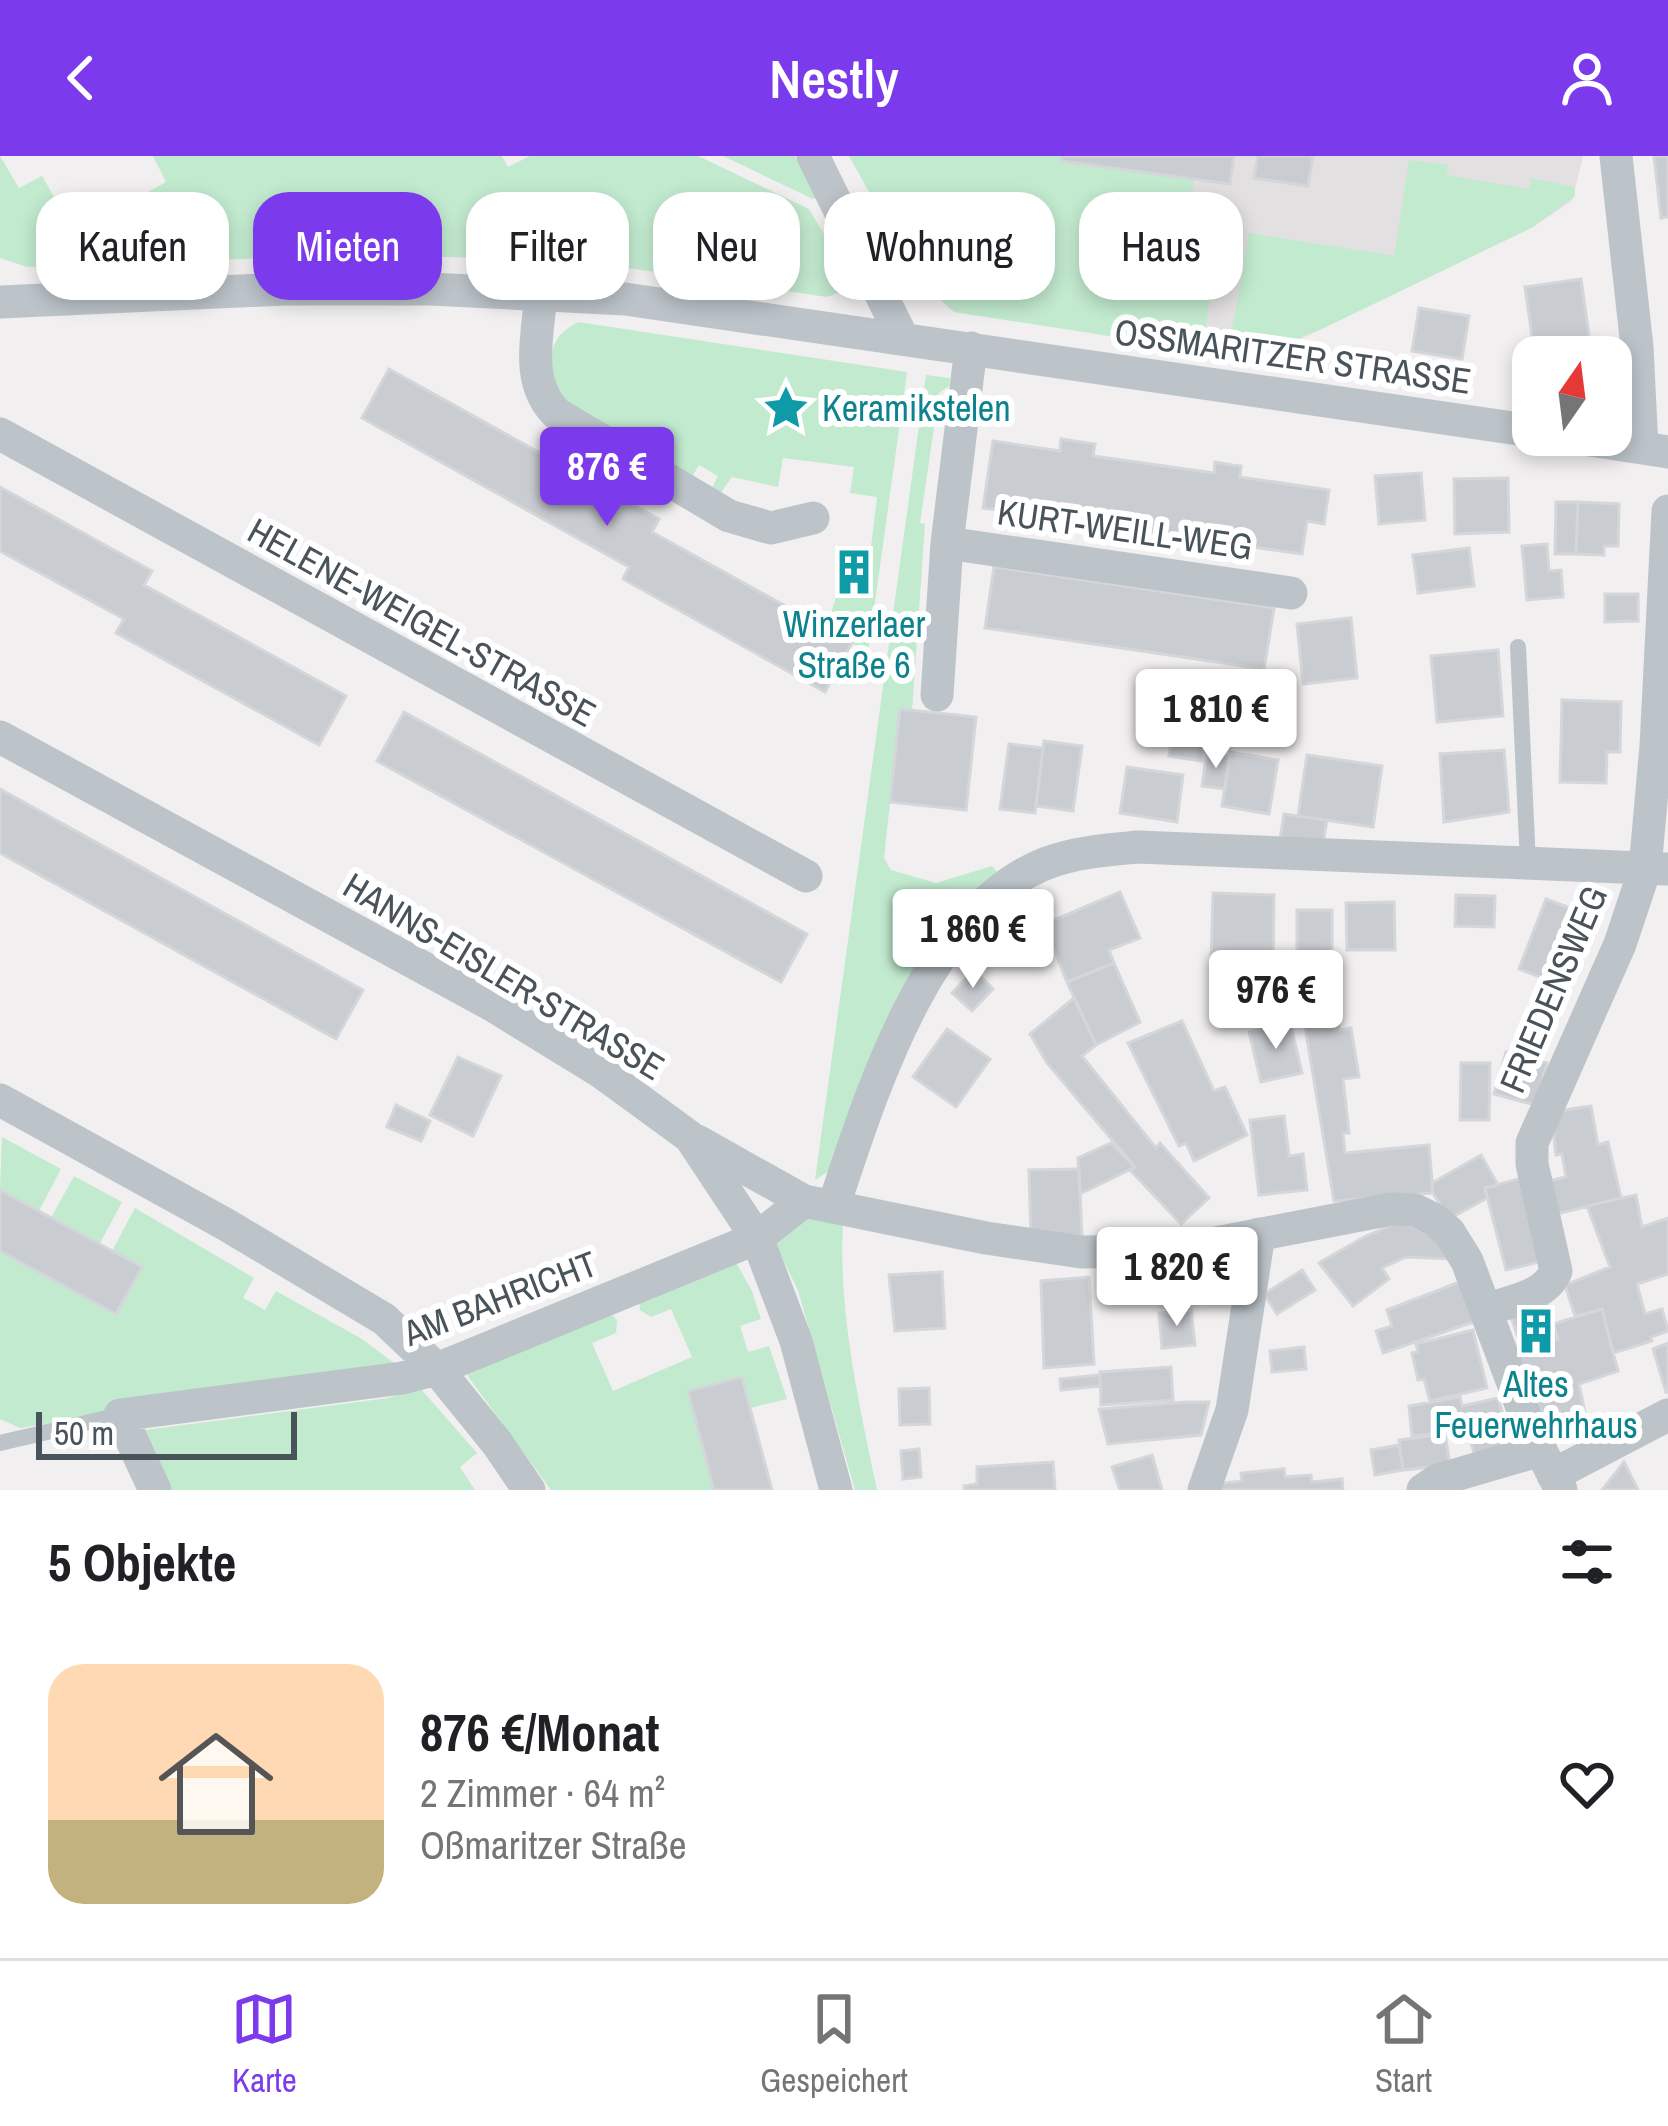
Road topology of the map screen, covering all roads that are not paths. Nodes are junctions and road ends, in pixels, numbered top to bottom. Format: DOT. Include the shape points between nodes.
graph roads {
  1 [pos="813,156"];
  2 [pos="1616,156"];
  3 [pos="466,291"];
  4 [pos="541,300"];
  5 [pos="629,300"];
  6 [pos="0,302"];
  7 [pos="903,339"];
  8 [pos="971,348"];
  9 [pos="1512,428"];
  10 [pos="0,434"];
  11 [pos="1655,450"];
  12 [pos="1668,511"];
  13 [pos="813,518"];
  14 [pos="947,543"];
  15 [pos="1291,593"];
  16 [pos="1518,647"];
  17 [pos="938,695"];
  18 [pos="0,737"];
  19 [pos="1528,865"];
  20 [pos="1657,869"];
  21 [pos="806,876"];
  22 [pos="0,1100"];
  23 [pos="691,1137"];
  24 [pos="819,1203"];
  25 [pos="1259,1234"];
  26 [pos="757,1238"];
  27 [pos="1488,1309"];
  28 [pos="437,1369"];
  29 [pos="120,1415"];
  30 [pos="1668,1415"];
  31 [pos="0,1444"];
  32 [pos="1551,1472"];
  33 [pos="155,1490"];
  34 [pos="529,1490"];
  35 [pos="836,1490"];
  36 [pos="1204,1490"];
  37 [pos="1423,1490"];
  1 -- 7 [label="street"];
  2 -- 11 [label="street"];
  3 -- 6 [label="street, OSSMARITZER STRASSE" via="284,289"];
  4 -- 13 [label="street" via="536,379 557,414 729,516 770,528"];
  5 -- 7 [label="street, OSSMARITZER STRASSE"];
  7 -- 8 [label="street, OSSMARITZER STRASSE"];
  8 -- 9 [label="street, OSSMARITZER STRASSE"];
  8 -- 14 [label="street, KURT-WEILL-WEG"];
  10 -- 21 [label="street, HELENE-WEIGEL-STRASSE"];
  12 -- 20 [label="street, FRIEDENSWEG"];
  14 -- 15 [label="street, KURT-WEILL-WEG"];
  14 -- 17 [label="street, KURT-WEILL-WEG"];
  16 -- 19 [label="lane"];
  18 -- 23 [label="street, HANNS-EISLER-STRASSE" via="492,1005"];
  19 -- 20 [label="street"];
  19 -- 24 [label="street" via="1138,848 1045,863 1010,882 961,928 928,976"];
  20 -- 27 [label="street, FRIEDENSWEG" via="1533,1137 1556,1273 1532,1294"];
  22 -- 28 [label="street" via="384,1319"];
  23 -- 24 [label="street"];
  23 -- 26 [label="street, HANNS-EISLER-STRASSE"];
  24 -- 25 [label="street" via="1081,1252 1175,1250"];
  24 -- 26 [label="street, AM BAHRICHT"];
  25 -- 27 [label="street" via="1414,1210 1452,1236"];
  25 -- 36 [label="street" via="1234,1401"];
  26 -- 28 [label="street, AM BAHRICHT"];
  26 -- 35 [label="street, HANNS-EISLER-STRASSE" via="796,1341"];
  27 -- 32 [label="street"];
  28 -- 29 [label="street, AM BAHRICHT"];
  28 -- 34 [label="street"];
  29 -- 31 [label="lane, AM BAHRICHT"];
  29 -- 33 [label="street"];
  30 -- 32 [label="street"];
  32 -- 37 [label="street" via="1438,1480"];
}
